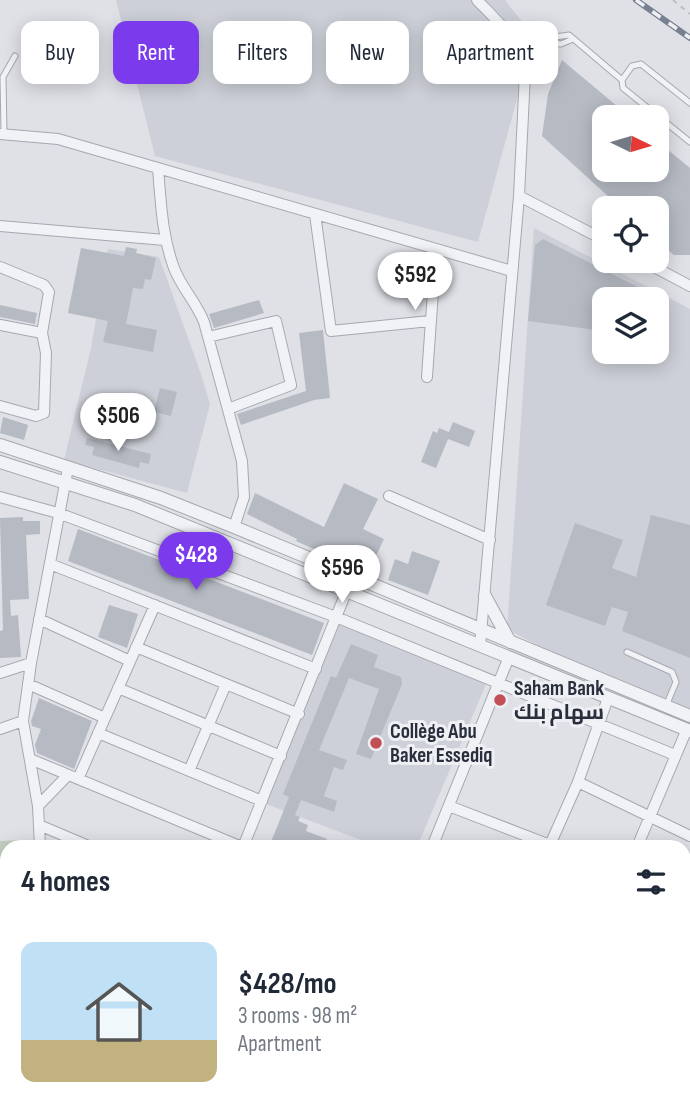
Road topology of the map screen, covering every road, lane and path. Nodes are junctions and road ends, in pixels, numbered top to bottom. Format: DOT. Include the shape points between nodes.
graph roads {
  1 [pos="477,0"];
  2 [pos="673,0"];
  3 [pos="690,14"];
  4 [pos="497,21"];
  5 [pos="558,44"];
  6 [pos="15,56"];
  7 [pos="622,80"];
  8 [pos="525,84"];
  9 [pos="690,103"];
  10 [pos="2,134"];
  11 [pos="690,142"];
  12 [pos="158,169"];
  13 [pos="519,197"];
  14 [pos="315,214"];
  15 [pos="0,226"];
  16 [pos="592,234"];
  17 [pos="165,240"];
  18 [pos="436,249"];
  19 [pos="0,267"];
  20 [pos="512,271"];
  21 [pos="666,273"];
  22 [pos="690,286"];
  23 [pos="430,321"];
  24 [pos="0,325"];
  25 [pos="42,333"];
  26 [pos="208,337"];
  27 [pos="427,377"];
  28 [pos="0,406"];
  29 [pos="228,409"];
  30 [pos="0,445"];
  31 [pos="0,462"];
  32 [pos="68,468"];
  33 [pos="64,482"];
  34 [pos="389,496"];
  35 [pos="0,497"];
  36 [pos="58,513"];
  37 [pos="234,527"];
  38 [pos="490,540"];
  39 [pos="50,565"];
  40 [pos="347,590"];
  41 [pos="485,596"];
  42 [pos="155,605"];
  43 [pos="337,617"];
  44 [pos="39,619"];
  45 [pos="481,630"];
  46 [pos="510,642"];
  47 [pos="480,645"];
  48 [pos="136,647"];
  49 [pos="627,652"];
  50 [pos="509,657"];
  51 [pos="130,661"];
  52 [pos="30,663"];
  53 [pos="316,669"];
  54 [pos="0,673"];
  55 [pos="28,684"];
  56 [pos="226,684"];
  57 [pos="498,685"];
  58 [pos="118,688"];
  59 [pos="608,698"];
  60 [pos="666,706"];
  61 [pos="299,714"];
  62 [pos="104,718"];
  63 [pos="23,721"];
  64 [pos="208,725"];
  65 [pos="599,725"];
  66 [pos="689,725"];
  67 [pos="0,729"];
  68 [pos="98,733"];
  69 [pos="675,755"];
  70 [pos="281,756"];
  71 [pos="30,759"];
  72 [pos="189,771"];
  73 [pos="73,777"];
  74 [pos="578,782"];
  75 [pos="262,801"];
  76 [pos="38,806"];
  77 [pos="449,806"];
  78 [pos="649,818"];
  79 [pos="40,825"];
  80 [pos="690,836"];
  81 [pos="40,840"];
  82 [pos="75,840"];
  83 [pos="210,840"];
  84 [pos="245,840"];
  85 [pos="435,840"];
  86 [pos="535,840"];
  87 [pos="553,840"];
  88 [pos="640,840"];
  1 -- 4 [label="street"];
  2 -- 3 [label="path"];
  5 -- 7 [label="lane" via="573,38"];
  6 -- 10 [label="lane" via="4,77"];
  7 -- 9 [label="lane" via="632,66 641,64"];
  7 -- 11 [label="lane" via="623,88"];
  8 -- 13 [label="street"];
  10 -- 12 [label="street" via="58,139"];
  12 -- 14 [label="street"];
  12 -- 17 [label="street"];
  13 -- 16 [label="street"];
  13 -- 20 [label="street"];
  14 -- 18 [label="street"];
  14 -- 23 [label="street" via="331,331"];
  15 -- 17 [label="street"];
  17 -- 26 [label="street"];
  18 -- 20 [label="street"];
  18 -- 23 [label="street"];
  19 -- 25 [label="street" via="47,288"];
  20 -- 38 [label="street"];
  21 -- 22 [label="street"];
  23 -- 27 [label="street"];
  24 -- 25 [label="street"];
  25 -- 28 [label="street" via="44,413 36,416"];
  26 -- 29 [label="street"];
  26 -- 29 [label="street" via="276,321 291,385"];
  29 -- 37 [label="street" via="245,481"];
  30 -- 32 [label="street"];
  31 -- 33 [label="street"];
  32 -- 33 [label="street"];
  32 -- 37 [label="street"];
  33 -- 36 [label="street"];
  33 -- 40 [label="street" via="135,505"];
  34 -- 38 [label="street"];
  35 -- 36 [label="street"];
  36 -- 39 [label="street"];
  36 -- 43 [label="street"];
  37 -- 45 [label="street"];
  38 -- 41 [label="street"];
  39 -- 42 [label="street"];
  39 -- 44 [label="street"];
  40 -- 43 [label="street"];
  40 -- 47 [label="street"];
  41 -- 45 [label="street"];
  41 -- 46 [label="street"];
  42 -- 48 [label="street"];
  42 -- 53 [label="street"];
  43 -- 53 [label="street"];
  43 -- 57 [label="street"];
  44 -- 51 [label="street"];
  44 -- 52 [label="street"];
  45 -- 46 [label="street"];
  45 -- 47 [label="street"];
  46 -- 60 [label="street"];
  47 -- 50 [label="street"];
  48 -- 51 [label="street"];
  48 -- 56 [label="street"];
  49 -- 60 [label="lane" via="672,671 676,682"];
  50 -- 57 [label="street"];
  50 -- 59 [label="street"];
  51 -- 58 [label="street"];
  52 -- 54 [label="street"];
  52 -- 55 [label="street"];
  53 -- 61 [label="street"];
  55 -- 62 [label="street"];
  55 -- 63 [label="street"];
  56 -- 61 [label="street"];
  56 -- 64 [label="street"];
  57 -- 65 [label="street"];
  57 -- 77 [label="street"];
  58 -- 62 [label="street"];
  58 -- 64 [label="street"];
  59 -- 65 [label="street"];
  59 -- 66 [label="street"];
  60 -- 66 [label="street"];
  61 -- 70 [label="street"];
  62 -- 68 [label="street"];
  63 -- 67 [label="street"];
  63 -- 71 [label="street"];
  64 -- 70 [label="street"];
  64 -- 72 [label="street"];
  65 -- 69 [label="street"];
  65 -- 74 [label="street"];
  66 -- 69 [label="street"];
  68 -- 72 [label="street"];
  68 -- 73 [label="street"];
  69 -- 78 [label="street"];
  70 -- 75 [label="street"];
  71 -- 73 [label="street"];
  71 -- 76 [label="street"];
  72 -- 75 [label="street"];
  73 -- 76 [label="street"];
  73 -- 83 [label="street"];
  74 -- 78 [label="street"];
  74 -- 87 [label="street"];
  75 -- 84 [label="street"];
  76 -- 79 [label="street"];
  77 -- 85 [label="street"];
  77 -- 86 [label="street"];
  78 -- 80 [label="street"];
  78 -- 88 [label="street"];
  79 -- 81 [label="street"];
  79 -- 82 [label="street"];
}
